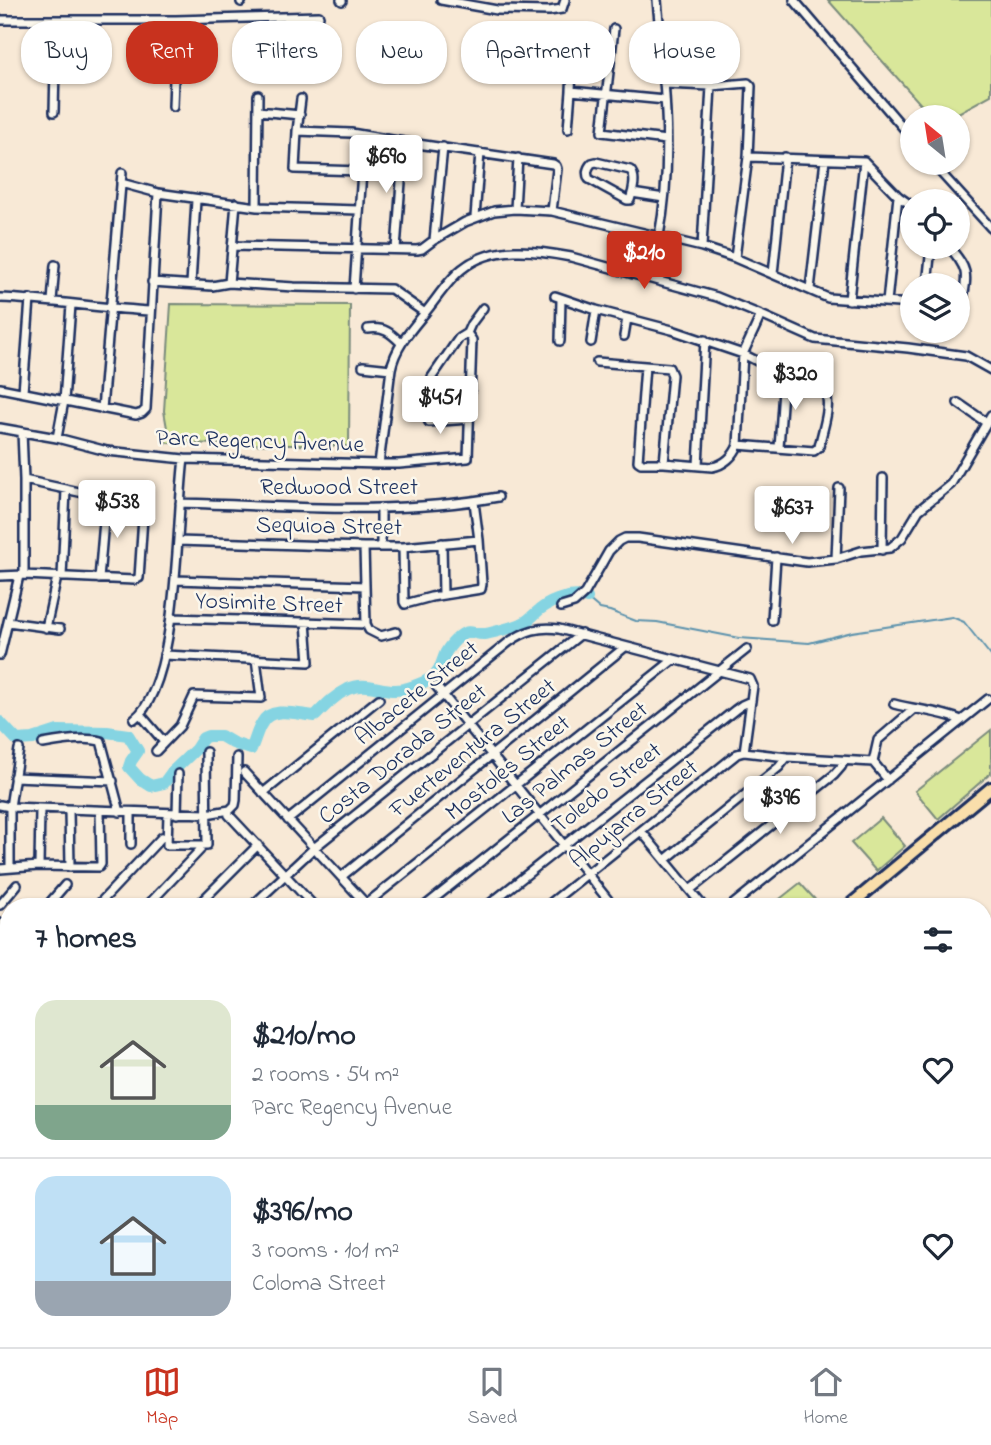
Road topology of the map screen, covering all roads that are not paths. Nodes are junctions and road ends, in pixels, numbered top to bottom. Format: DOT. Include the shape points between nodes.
graph roads {
  1 [pos="440,0"];
  2 [pos="565,0"];
  3 [pos="657,0"];
  4 [pos="794,0"];
  5 [pos="319,16"];
  6 [pos="0,20"];
  7 [pos="56,20"];
  8 [pos="176,20"];
  9 [pos="659,21"];
  10 [pos="571,84"];
  11 [pos="607,84"];
  12 [pos="664,84"];
  13 [pos="711,86"];
  14 [pos="571,91"];
  15 [pos="258,94"];
  16 [pos="606,95"];
  17 [pos="301,99"];
  18 [pos="665,100"];
  19 [pos="173,107"];
  20 [pos="258,111"];
  21 [pos="54,112"];
  22 [pos="300,114"];
  23 [pos="900,124"];
  24 [pos="568,129"];
  25 [pos="297,131"];
  26 [pos="367,136"];
  27 [pos="666,139"];
  28 [pos="404,142"];
  29 [pos="443,148"];
  30 [pos="480,153"];
  31 [pos="748,157"];
  32 [pos="785,157"];
  33 [pos="518,158"];
  34 [pos="825,160"];
  35 [pos="864,161"];
  36 [pos="362,171"];
  37 [pos="122,173"];
  38 [pos="943,175"];
  39 [pos="121,183"];
  40 [pos="632,193"];
  41 [pos="158,194"];
  42 [pos="898,195"];
  43 [pos="664,198"];
  44 [pos="196,200"];
  45 [pos="236,203"];
  46 [pos="257,207"];
  47 [pos="515,209"];
  48 [pos="359,210"];
  49 [pos="552,211"];
  50 [pos="475,218"];
  51 [pos="991,228"];
  52 [pos="659,237"];
  53 [pos="434,240"];
  54 [pos="233,246"];
  55 [pos="702,247"];
  56 [pos="357,248"];
  57 [pos="396,249"];
  58 [pos="736,258"];
  59 [pos="55,265"];
  60 [pos="773,274"];
  61 [pos="647,278"];
  62 [pos="152,282"];
  63 [pos="229,283"];
  64 [pos="191,284"];
  65 [pos="354,289"];
  66 [pos="810,289"];
  67 [pos="0,298"];
  68 [pos="30,299"];
  69 [pos="849,300"];
  70 [pos="52,301"];
  71 [pos="887,302"];
  72 [pos="900,303"];
  73 [pos="71,305"];
  74 [pos="482,308"];
  75 [pos="111,309"];
  76 [pos="596,310"];
  77 [pos="151,311"];
  78 [pos="425,313"];
  79 [pos="761,314"];
  80 [pos="627,318"];
  81 [pos="368,329"];
  82 [pos="467,333"];
  83 [pos="624,336"];
  84 [pos="705,340"];
  85 [pos="560,341"];
  86 [pos="591,342"];
  87 [pos="401,343"];
  88 [pos="743,354"];
  89 [pos="597,362"];
  90 [pos="363,366"];
  91 [pos="645,366"];
  92 [pos="390,369"];
  93 [pos="991,370"];
  94 [pos="784,375"];
  95 [pos="0,388"];
  96 [pos="23,392"];
  97 [pos="64,401"];
  98 [pos="958,403"];
  99 [pos="102,409"];
  100 [pos="991,415"];
  101 [pos="468,419"];
  102 [pos="987,423"];
  103 [pos="0,428"];
  104 [pos="22,432"];
  105 [pos="57,438"];
  106 [pos="738,445"];
  107 [pos="779,448"];
  108 [pos="184,459"];
  109 [pos="664,463"];
  110 [pos="379,464"];
  111 [pos="698,466"];
  112 [pos="883,478"];
  113 [pos="24,480"];
  114 [pos="839,488"];
  115 [pos="66,490"];
  116 [pos="498,497"];
  117 [pos="106,498"];
  118 [pos="474,502"];
  119 [pos="180,503"];
  120 [pos="381,509"];
  121 [pos="479,540"];
  122 [pos="177,541"];
  123 [pos="442,543"];
  124 [pos="364,547"];
  125 [pos="381,547"];
  126 [pos="403,547"];
  127 [pos="882,550"];
  128 [pos="776,557"];
  129 [pos="836,559"];
  130 [pos="0,576"];
  131 [pos="21,576"];
  132 [pos="59,577"];
  133 [pos="99,579"];
  134 [pos="174,580"];
  135 [pos="365,586"];
  136 [pos="443,595"];
  137 [pos="561,607"];
  138 [pos="172,618"];
  139 [pos="772,620"];
  140 [pos="8,622"];
  141 [pos="306,622"];
  142 [pos="366,624"];
  143 [pos="46,628"];
  144 [pos="60,629"];
  145 [pos="396,632"];
  146 [pos="581,634"];
  147 [pos="625,647"];
  148 [pos="747,649"];
  149 [pos="0,655"];
  150 [pos="164,655"];
  151 [pos="256,659"];
  152 [pos="673,660"];
  153 [pos="719,671"];
  154 [pos="436,686"];
  155 [pos="443,695"];
  156 [pos="379,699"];
  157 [pos="988,699"];
  158 [pos="751,701"];
  159 [pos="894,704"];
  160 [pos="914,709"];
  161 [pos="961,720"];
  162 [pos="467,725"];
  163 [pos="164,742"];
  164 [pos="43,744"];
  165 [pos="19,749"];
  166 [pos="156,751"];
  167 [pos="206,752"];
  168 [pos="744,752"];
  169 [pos="492,756"];
  170 [pos="237,757"];
  171 [pos="787,757"];
  172 [pos="844,761"];
  173 [pos="873,762"];
  174 [pos="244,772"];
  175 [pos="178,774"];
  176 [pos="15,777"];
  177 [pos="888,780"];
  178 [pos="113,781"];
  179 [pos="515,785"];
  180 [pos="991,788"];
  181 [pos="263,793"];
  182 [pos="0,805"];
  183 [pos="10,807"];
  184 [pos="40,809"];
  185 [pos="69,810"];
  186 [pos="100,811"];
  187 [pos="120,812"];
  188 [pos="131,812"];
  189 [pos="168,814"];
  190 [pos="177,814"];
  191 [pos="206,814"];
  192 [pos="229,815"];
  193 [pos="539,815"];
  194 [pos="288,820"];
  195 [pos="641,831"];
  196 [pos="162,837"];
  197 [pos="131,844"];
  198 [pos="258,845"];
  199 [pos="564,845"];
  200 [pos="314,848"];
  201 [pos="200,850"];
  202 [pos="665,860"];
  203 [pos="39,866"];
  204 [pos="69,867"];
  205 [pos="10,868"];
  206 [pos="0,869"];
  207 [pos="285,874"];
  208 [pos="587,874"];
  209 [pos="341,877"];
  210 [pos="17,885"];
  211 [pos="65,885"];
  212 [pos="690,890"];
  213 [pos="6,898"];
  214 [pos="54,898"];
  215 [pos="105,898"];
  216 [pos="155,898"];
  217 [pos="205,898"];
  218 [pos="260,898"];
  219 [pos="304,898"];
  220 [pos="361,898"];
  221 [pos="377,898"];
  222 [pos="435,898"];
  223 [pos="497,898"];
  224 [pos="557,898"];
  225 [pos="605,898"];
  226 [pos="696,898"];
  227 [pos="741,898"];
  228 [pos="859,898"];
  1 -- 2 [label="street" via="497,10 549,11 562,9"];
  3 -- 9 [label="street"];
  4 -- 23 [label="street"];
  5 -- 8 [label="street"];
  6 -- 7 [label="street"];
  7 -- 8 [label="street"];
  7 -- 21 [label="street"];
  8 -- 19 [label="street"];
  10 -- 14 [label="street"];
  11 -- 16 [label="street"];
  12 -- 13 [label="street"];
  12 -- 18 [label="street"];
  13 -- 31 [label="street" via="751,86"];
  13 -- 55 [label="street"];
  14 -- 16 [label="street"];
  14 -- 24 [label="street"];
  15 -- 20 [label="street"];
  16 -- 18 [label="street"];
  16 -- 27 [label="street" via="602,132"];
  17 -- 22 [label="street"];
  18 -- 27 [label="street"];
  20 -- 22 [label="street"];
  20 -- 46 [label="street"];
  22 -- 25 [label="street"];
  25 -- 26 [label="street"];
  25 -- 36 [label="street" via="295,169"];
  26 -- 28 [label="street"];
  26 -- 36 [label="street"];
  27 -- 43 [label="street"];
  28 -- 29 [label="street"];
  28 -- 57 [label="street"];
  29 -- 30 [label="street"];
  29 -- 53 [label="street"];
  30 -- 33 [label="street"];
  30 -- 50 [label="street"];
  31 -- 32 [label="street"];
  31 -- 58 [label="street"];
  32 -- 34 [label="street"];
  32 -- 60 [label="street"];
  33 -- 47 [label="street"];
  33 -- 49 [label="street" via="556,166"];
  34 -- 35 [label="street"];
  34 -- 66 [label="street"];
  35 -- 42 [label="street"];
  35 -- 69 [label="street"];
  36 -- 48 [label="street"];
  37 -- 39 [label="street"];
  38 -- 51 [label="street"];
  39 -- 41 [label="street"];
  39 -- 75 [label="street"];
  40 -- 40 [label="street" via="634,173 630,170 596,162 589,166 587,174 593,183 627,200"];
  40 -- 43 [label="street"];
  41 -- 44 [label="street"];
  41 -- 62 [label="street"];
  42 -- 71 [label="street"];
  43 -- 52 [label="street"];
  44 -- 45 [label="street"];
  44 -- 64 [label="street"];
  45 -- 46 [label="street"];
  45 -- 54 [label="street"];
  46 -- 48 [label="street"];
  47 -- 49 [label="street"];
  47 -- 50 [label="street"];
  48 -- 56 [label="street"];
  49 -- 52 [label="street"];
  50 -- 53 [label="street"];
  52 -- 55 [label="street"];
  52 -- 61 [label="street"];
  53 -- 57 [label="street" via="422,249"];
  54 -- 56 [label="street"];
  54 -- 63 [label="street"];
  55 -- 58 [label="street"];
  56 -- 57 [label="street"];
  56 -- 65 [label="street"];
  58 -- 60 [label="street"];
  59 -- 70 [label="street"];
  60 -- 66 [label="street"];
  61 -- 78 [label="street, Parc Regency Avenue" via="552,253 515,250 477,260 461,270"];
  61 -- 79 [label="street, Parc Regency Avenue"];
  62 -- 64 [label="street"];
  62 -- 77 [label="street"];
  63 -- 64 [label="street"];
  63 -- 65 [label="street"];
  65 -- 78 [label="street" via="391,289"];
  66 -- 69 [label="street" via="828,298"];
  67 -- 68 [label="street"];
  68 -- 70 [label="street"];
  68 -- 96 [label="street"];
  69 -- 71 [label="street"];
  70 -- 73 [label="street"];
  71 -- 72 [label="street"];
  73 -- 75 [label="street"];
  73 -- 97 [label="street"];
  74 -- 82 [label="street"];
  75 -- 77 [label="street"];
  75 -- 99 [label="street"];
  76 -- 80 [label="street"];
  76 -- 85 [label="street" via="558,297"];
  76 -- 86 [label="street"];
  77 -- 99 [label="street" via="146,410 136,415"];
  78 -- 87 [label="street, Parc Regency Avenue"];
  79 -- 88 [label="street"];
  79 -- 93 [label="street, Parc Regency Avenue" via="815,340 966,356"];
  80 -- 83 [label="street"];
  80 -- 84 [label="street"];
  81 -- 87 [label="street" via="384,330"];
  82 -- 101 [label="street" via="472,340"];
  82 -- 101 [label="street" via="432,377 428,418 429,422"];
  84 -- 88 [label="street"];
  84 -- 111 [label="street"];
  87 -- 92 [label="street, Parc Regency Avenue"];
  88 -- 94 [label="street"];
  88 -- 106 [label="street"];
  89 -- 91 [label="street"];
  90 -- 92 [label="street"];
  91 -- 109 [label="street" via="669,368 672,375"];
  91 -- 109 [label="street" via="638,461"];
  92 -- 110 [label="street, Parc Regency Avenue"];
  94 -- 107 [label="street"];
  94 -- 107 [label="street" via="826,393 828,403 818,447 805,451"];
  95 -- 96 [label="street"];
  96 -- 97 [label="street"];
  97 -- 99 [label="street"];
  97 -- 105 [label="street"];
  98 -- 102 [label="street"];
  100 -- 102 [label="street"];
  101 -- 110 [label="street" via="468,458"];
  102 -- 127 [label="street" via="951,484 919,510 902,538"];
  103 -- 104 [label="street, Parc Regency Avenue"];
  104 -- 105 [label="street, Parc Regency Avenue"];
  104 -- 113 [label="street"];
  105 -- 108 [label="street, Parc Regency Avenue" via="107,451"];
  106 -- 107 [label="street"];
  106 -- 111 [label="street" via="720,465"];
  108 -- 110 [label="street, Parc Regency Avenue"];
  108 -- 119 [label="street"];
  109 -- 111 [label="street"];
  112 -- 127 [label="street"];
  113 -- 115 [label="street"];
  113 -- 131 [label="street"];
  114 -- 129 [label="street"];
  115 -- 117 [label="street"];
  115 -- 132 [label="street"];
  116 -- 118 [label="street, Redwood Street"];
  117 -- 133 [label="street"];
  117 -- 133 [label="street" via="144,502 138,579"];
  118 -- 120 [label="street, Redwood Street"];
  118 -- 121 [label="street"];
  119 -- 120 [label="street, Redwood Street"];
  119 -- 122 [label="street"];
  120 -- 125 [label="street"];
  121 -- 123 [label="street, Sequioa Street"];
  121 -- 136 [label="street" via="481,589"];
  122 -- 124 [label="street, Sequioa Street"];
  122 -- 134 [label="street"];
  123 -- 126 [label="street, Sequioa Street"];
  123 -- 136 [label="street"];
  124 -- 125 [label="street, Sequioa Street"];
  124 -- 135 [label="street"];
  125 -- 126 [label="street, Sequioa Street"];
  126 -- 136 [label="street" via="404,602"];
  127 -- 129 [label="street"];
  128 -- 129 [label="street" via="800,562"];
  128 -- 137 [label="street" via="625,538 609,551 583,596"];
  128 -- 139 [label="street"];
  130 -- 131 [label="street"];
  131 -- 132 [label="street"];
  131 -- 140 [label="street"];
  132 -- 133 [label="street"];
  132 -- 143 [label="street"];
  134 -- 135 [label="street"];
  134 -- 138 [label="street"];
  135 -- 142 [label="street"];
  138 -- 141 [label="street, Yosimite Street"];
  138 -- 150 [label="street"];
  140 -- 143 [label="street"];
  140 -- 149 [label="street"];
  141 -- 142 [label="street, Yosimite Street"];
  141 -- 151 [label="street" via="309,662"];
  142 -- 145 [label="street, Yosimite Street" via="381,636"];
  143 -- 144 [label="street"];
  146 -- 147 [label="street, Albacete Street"];
  146 -- 155 [label="street, Albacete Street" via="548,627 526,631"];
  146 -- 162 [label="street, Costa Dorada Street"];
  147 -- 152 [label="street, Albacete Street"];
  147 -- 169 [label="street, Fuerteventura Street"];
  148 -- 153 [label="street, Las Palmas Street"];
  150 -- 151 [label="street"];
  150 -- 163 [label="street" via="152,695 137,717"];
  151 -- 163 [label="street" via="261,698 194,696 180,726"];
  152 -- 153 [label="street, Albacete Street"];
  152 -- 179 [label="street, Mostoles Street"];
  153 -- 158 [label="street, Albacete Street" via="750,679"];
  153 -- 193 [label="street, Las Palmas Street"];
  154 -- 155 [label="street"];
  155 -- 162 [label="street"];
  155 -- 194 [label="street, Albacete Street"];
  156 -- 181 [label="street"];
  157 -- 161 [label="street"];
  158 -- 168 [label="street"];
  158 -- 199 [label="street, Toledo Street"];
  159 -- 160 [label="street"];
  160 -- 161 [label="street"];
  160 -- 173 [label="street" via="878,740"];
  161 -- 177 [label="street"];
  162 -- 169 [label="street"];
  162 -- 200 [label="street, Costa Dorada Street"];
  163 -- 166 [label="street"];
  164 -- 178 [label="street" via="99,740"];
  165 -- 176 [label="street"];
  167 -- 191 [label="street"];
  168 -- 171 [label="street"];
  168 -- 195 [label="street, Alpujarra Street" via="734,755"];
  169 -- 179 [label="street"];
  169 -- 209 [label="street, Fuerteventura Street"];
  170 -- 191 [label="street" via="235,805"];
  171 -- 172 [label="street"];
  171 -- 202 [label="street"];
  172 -- 173 [label="street"];
  172 -- 212 [label="street" via="834,775"];
  173 -- 177 [label="street"];
  174 -- 181 [label="street"];
  175 -- 190 [label="street"];
  176 -- 178 [label="street"];
  176 -- 183 [label="street"];
  177 -- 227 [label="street"];
  178 -- 187 [label="street"];
  179 -- 193 [label="street"];
  179 -- 221 [label="street, Mostoles Street"];
  180 -- 228 [label="main road"];
  181 -- 194 [label="street"];
  182 -- 183 [label="street"];
  183 -- 184 [label="street"];
  183 -- 205 [label="street"];
  184 -- 185 [label="street"];
  184 -- 203 [label="street"];
  185 -- 186 [label="street"];
  185 -- 204 [label="street"];
  186 -- 187 [label="street"];
  186 -- 204 [label="street" via="101,866"];
  187 -- 188 [label="street"];
  188 -- 189 [label="street"];
  188 -- 197 [label="street"];
  189 -- 190 [label="street"];
  189 -- 191 [label="street" via="169,846 206,845"];
  190 -- 191 [label="street"];
  192 -- 198 [label="street"];
  193 -- 199 [label="street"];
  193 -- 222 [label="street, Las Palmas Street"];
  194 -- 200 [label="street"];
  195 -- 202 [label="street"];
  195 -- 208 [label="street, Alpujarra Street"];
  196 -- 215 [label="street"];
  198 -- 207 [label="street"];
  198 -- 217 [label="street"];
  199 -- 208 [label="street"];
  199 -- 223 [label="street, Toledo Street"];
  200 -- 207 [label="street, Costa Dorada Street"];
  200 -- 209 [label="street"];
  201 -- 216 [label="street"];
  202 -- 212 [label="street"];
  203 -- 204 [label="street"];
  203 -- 205 [label="street"];
  205 -- 206 [label="street"];
  207 -- 218 [label="street, Costa Dorada Street"];
  207 -- 219 [label="street"];
  208 -- 224 [label="street, Alpujarra Street"];
  208 -- 225 [label="street"];
  209 -- 220 [label="street"];
  210 -- 213 [label="street"];
  211 -- 214 [label="street"];
  212 -- 226 [label="street"];
}
